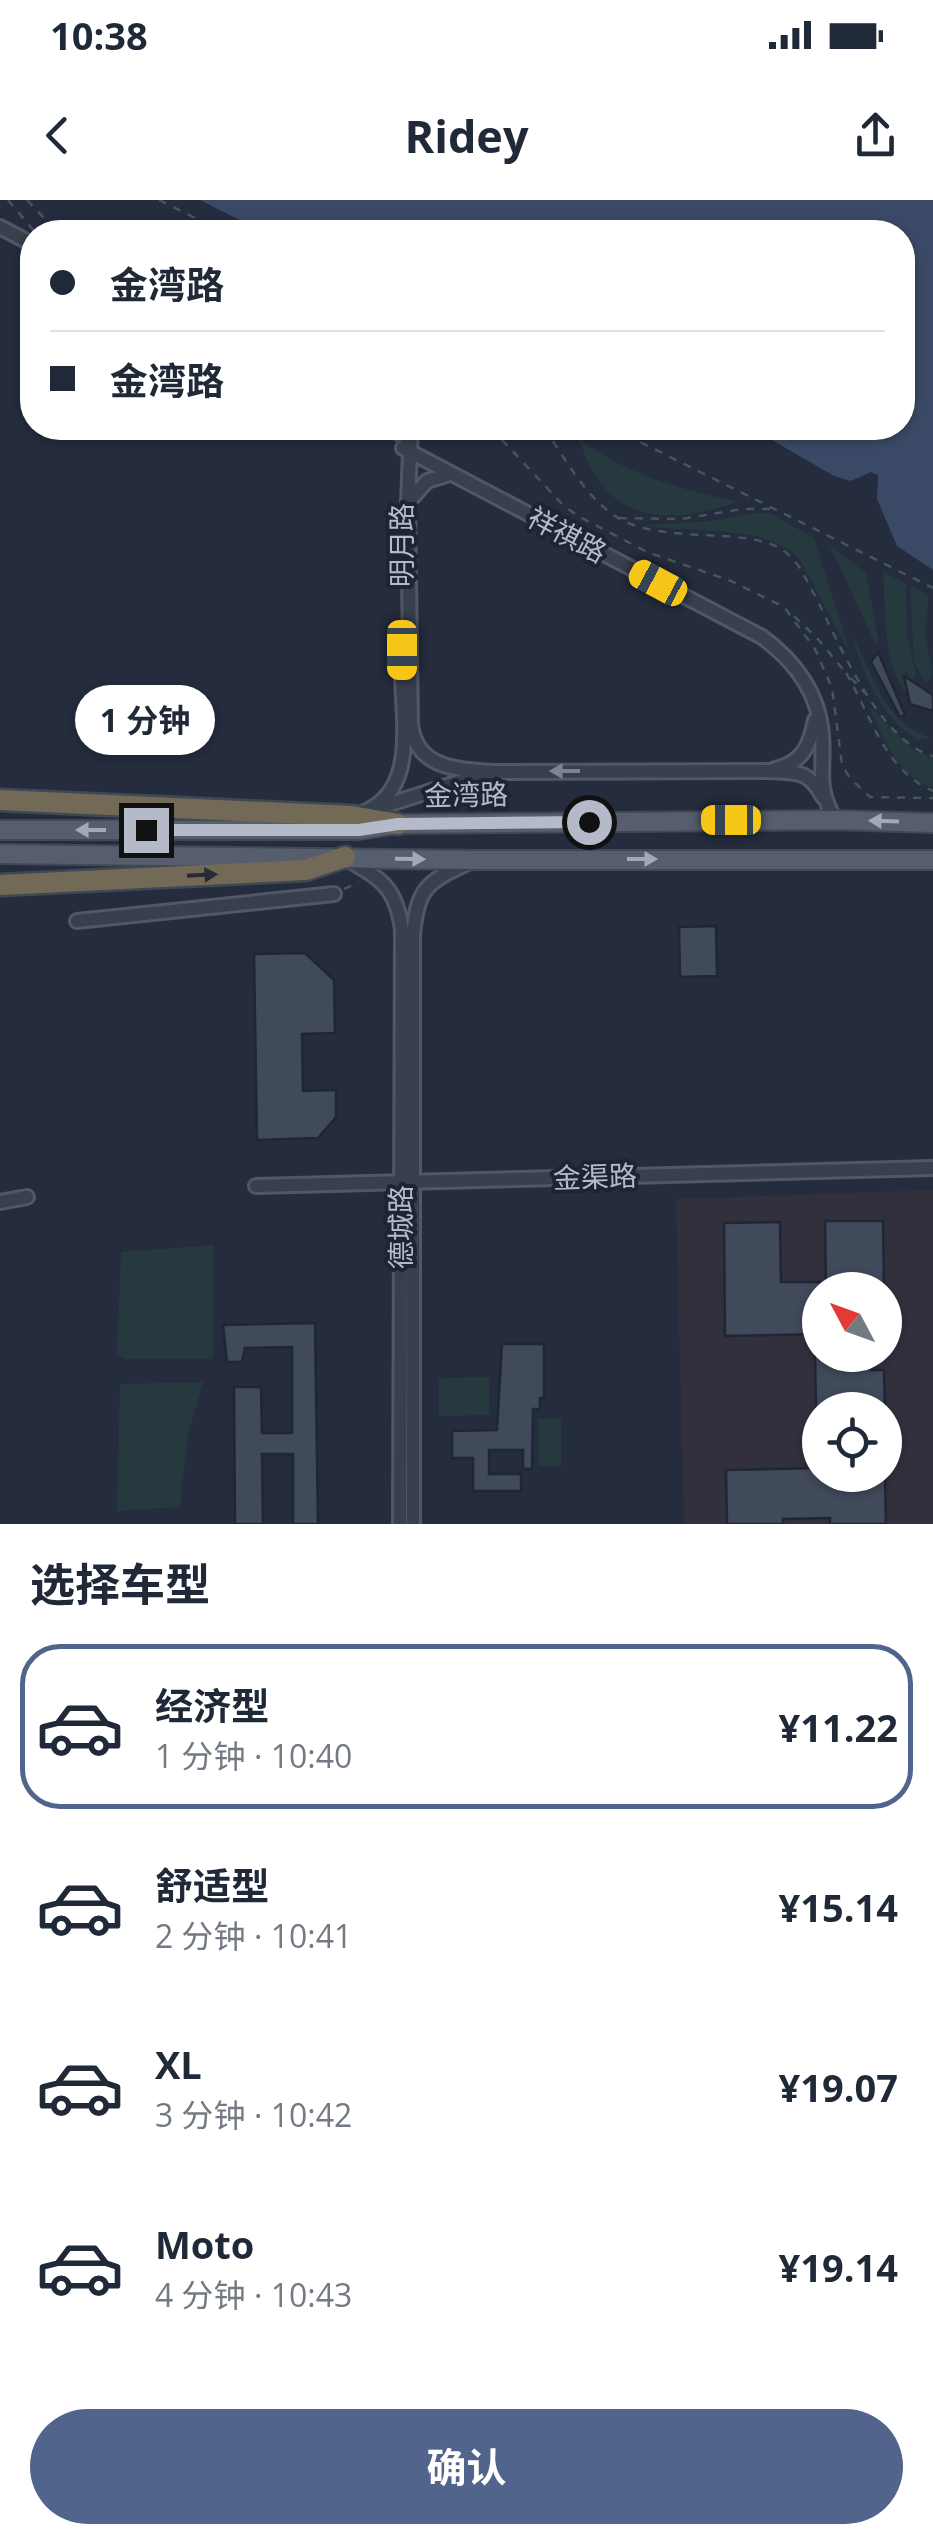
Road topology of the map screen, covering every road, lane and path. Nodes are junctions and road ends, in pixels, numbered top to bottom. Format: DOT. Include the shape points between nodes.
graph roads {
  1 [pos="8,200"];
  2 [pos="27,200"];
  3 [pos="159,200"];
  4 [pos="25,220"];
  5 [pos="47,220"];
  6 [pos="199,220"];
  7 [pos="404,440"];
  8 [pos="404,440"];
  9 [pos="408,440"];
  10 [pos="501,440"];
  11 [pos="553,440"];
  12 [pos="636,440"];
  13 [pos="450,474"];
  14 [pos="408,502"];
  15 [pos="775,509"];
  16 [pos="618,518"];
  17 [pos="933,588"];
  18 [pos="785,608"];
  19 [pos="846,673"];
  20 [pos="871,700"];
  21 [pos="817,712"];
  22 [pos="933,756"];
  23 [pos="767,771"];
  24 [pos="491,772"];
  25 [pos="933,790"];
  26 [pos="822,797"];
  27 [pos="933,798"];
  28 [pos="0,800"];
  29 [pos="378,808"];
  30 [pos="352,816"];
  31 [pos="835,820"];
  32 [pos="933,823"];
  33 [pos="398,824"];
  34 [pos="0,830"];
  35 [pos="0,854"];
  36 [pos="345,857"];
  37 [pos="474,860"];
  38 [pos="933,860"];
  39 [pos="374,875"];
  40 [pos="0,885"];
  41 [pos="334,894"];
  42 [pos="78,921"];
  43 [pos="407,932"];
  44 [pos="933,1168"];
  45 [pos="406,1183"];
  46 [pos="256,1186"];
  47 [pos="27,1197"];
  48 [pos="0,1202"];
  49 [pos="400,1524"];
  50 [pos="412,1524"];
  1 -- 4 [label="path"];
  2 -- 5 [label="path"];
  3 -- 6 [label="path"];
  7 -- 14 [label="street, 明月路"];
  8 -- 29 [label="street, 明月路" via="402,763 396,787"];
  9 -- 13 [label="street, 祥祺路"];
  10 -- 18 [label="path" via="578,516"];
  11 -- 16 [label="path"];
  12 -- 15 [label="path"];
  13 -- 14 [label="street" via="427,481"];
  13 -- 21 [label="street, 祥祺路" via="762,637 802,676"];
  14 -- 24 [label="street, 明月路" via="416,746 437,764"];
  15 -- 16 [label="path"];
  15 -- 17 [label="path"];
  16 -- 20 [label="path" via="666,533 762,541 789,554"];
  18 -- 19 [label="path"];
  18 -- 27 [label="path" via="824,667 850,778 870,798"];
  19 -- 20 [label="path"];
  19 -- 25 [label="path" via="896,764"];
  20 -- 22 [label="path" via="905,742"];
  21 -- 23 [label="street" via="805,752"];
  21 -- 26 [label="street, 祥祺路"];
  23 -- 24 [label="street, one-way"];
  23 -- 26 [label="street" via="809,777"];
  24 -- 29 [label="street"];
  26 -- 31 [label="street, 祥祺路"];
  28 -- 30 [label="highway"];
  29 -- 30 [label="street"];
  30 -- 33 [label="highway"];
  32 -- 31 [label="main road, 金湾路, one-way"];
  31 -- 33 [label="main road, 金湾路"];
  33 -- 34 [label="main road, 金湾路, one-way" via="359,830"];
  35 -- 36 [label="main road"];
  36 -- 37 [label="main road, one-way"];
  36 -- 39 [label="street"];
  40 -- 36 [label="highway, one-way" via="306,870"];
  37 -- 38 [label="main road, one-way"];
  37 -- 43 [label="street" via="422,892"];
  39 -- 41 [label="path"];
  39 -- 43 [label="street" via="393,892"];
  41 -- 42 [label="street"];
  43 -- 45 [label="street, 德城路"];
  44 -- 45 [label="street, 金渠路"];
  45 -- 46 [label="street, 金渠路"];
  45 -- 49 [label="street, 德城路"];
  45 -- 50 [label="street, 德城路"];
  47 -- 48 [label="street"];
}
